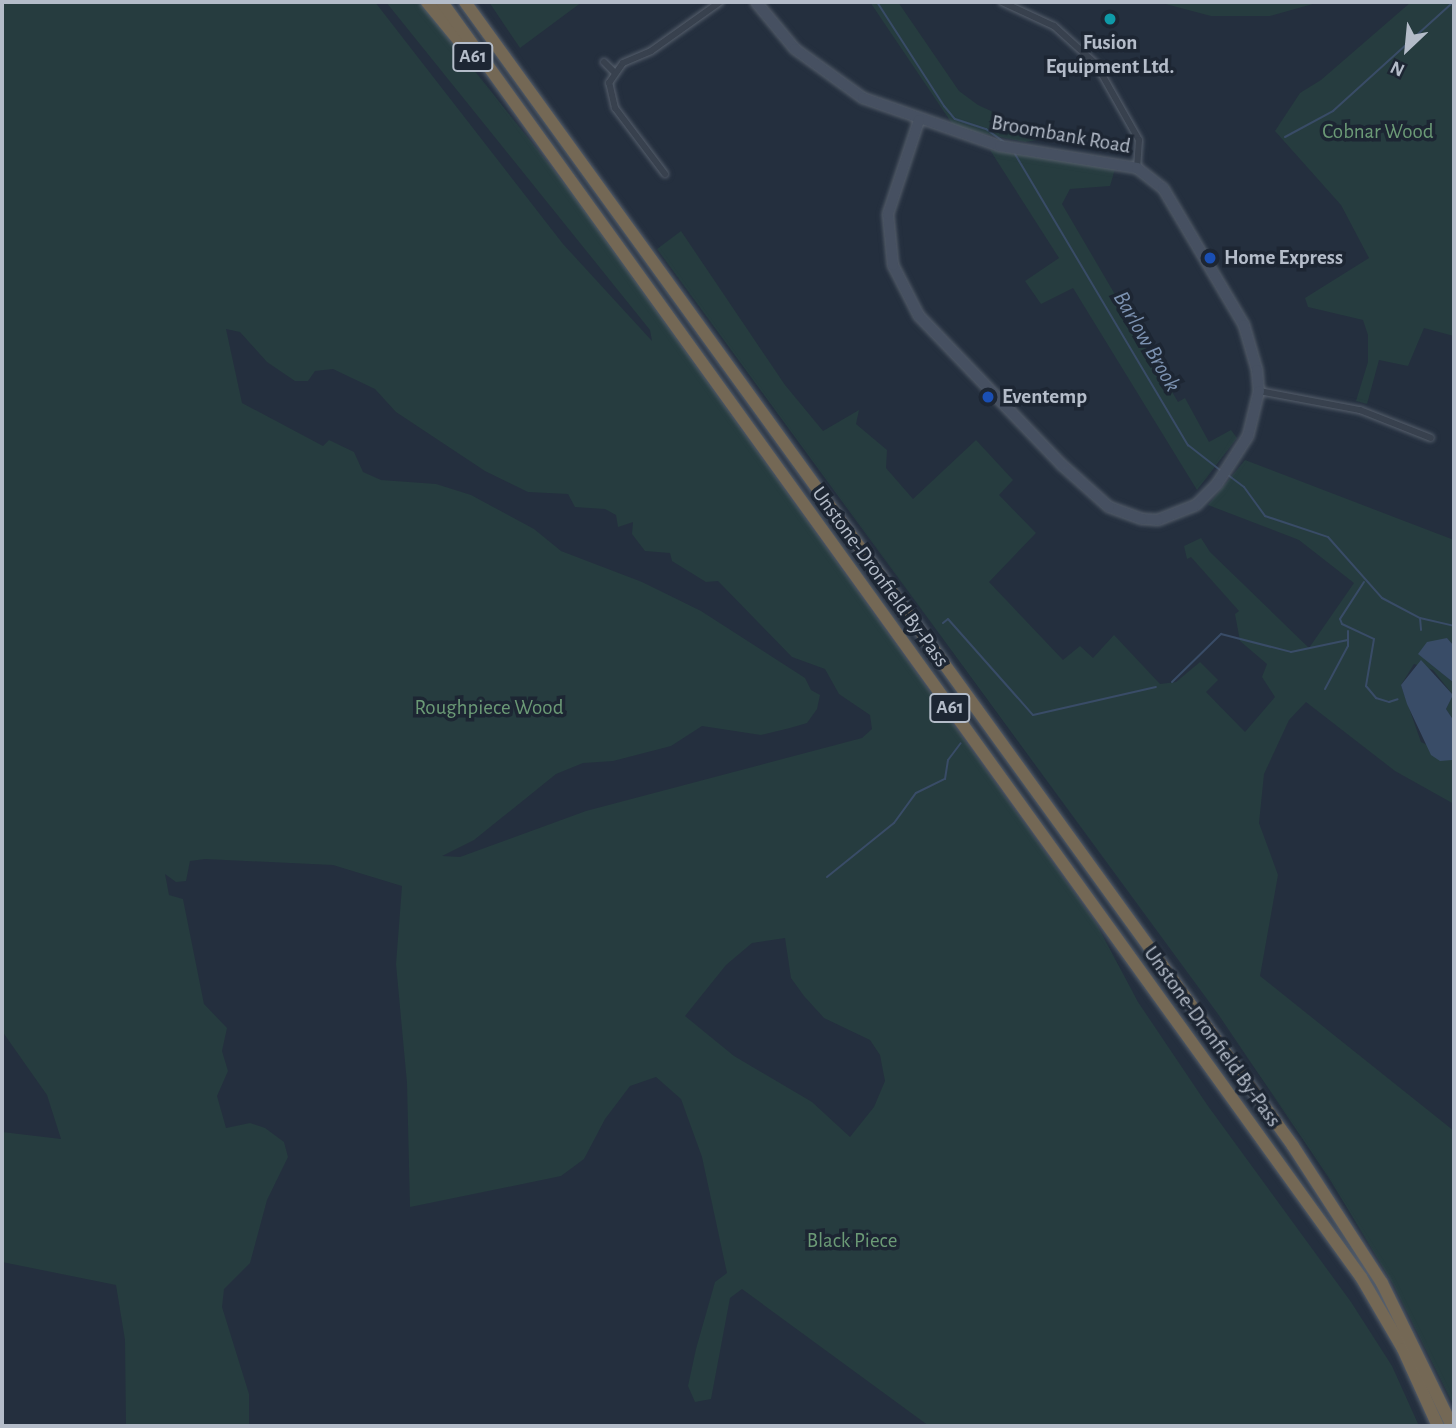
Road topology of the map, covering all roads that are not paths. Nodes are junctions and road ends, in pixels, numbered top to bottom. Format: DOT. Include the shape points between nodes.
graph roads {
  1 [pos="427,2"];
  2 [pos="442,2"];
  3 [pos="466,2"];
  4 [pos="476,2"];
  5 [pos="720,2"];
  6 [pos="756,2"];
  7 [pos="1002,2"];
  8 [pos="604,62"];
  9 [pos="614,72"];
  10 [pos="520,111"];
  11 [pos="555,120"];
  12 [pos="919,120"];
  13 [pos="1137,168"];
  14 [pos="665,174"];
  15 [pos="1259,391"];
  16 [pos="1431,438"];
  17 [pos="1438,1426"];
  18 [pos="1452,1426"];
  1 -- 10 [label="highway, A61"];
  2 -- 10 [label="highway, Unstone-Dronfield By-Pass / A61"];
  3 -- 11 [label="highway, Unstone-Dronfield By-Pass / A61"];
  4 -- 11 [label="highway, A61"];
  5 -- 9 [label="street"];
  6 -- 12 [label="street, Broombank Road" via="794,48 824,73 863,98"];
  7 -- 13 [label="street" via="1054,26 1096,64 1139,140"];
  8 -- 9 [label="street"];
  9 -- 14 [label="street" via="609,83 615,108"];
  10 -- 17 [label="highway, Unstone-Dronfield By-Pass / A61" via="1361,1277 1403,1349"];
  11 -- 18 [label="highway, Unstone-Dronfield By-Pass / A61" via="1293,1146 1382,1283"];
  12 -- 13 [label="street, Broombank Road" via="1000,146"];
  12 -- 15 [label="street, Broombank Road" via="888,214 893,265 919,316 1062,465 1109,507 1158,520 1196,505 1217,484 1248,436"];
  13 -- 15 [label="street, Broombank Road" via="1174,202 1244,325 1255,354"];
  15 -- 16 [label="street" via="1360,411"];
}
